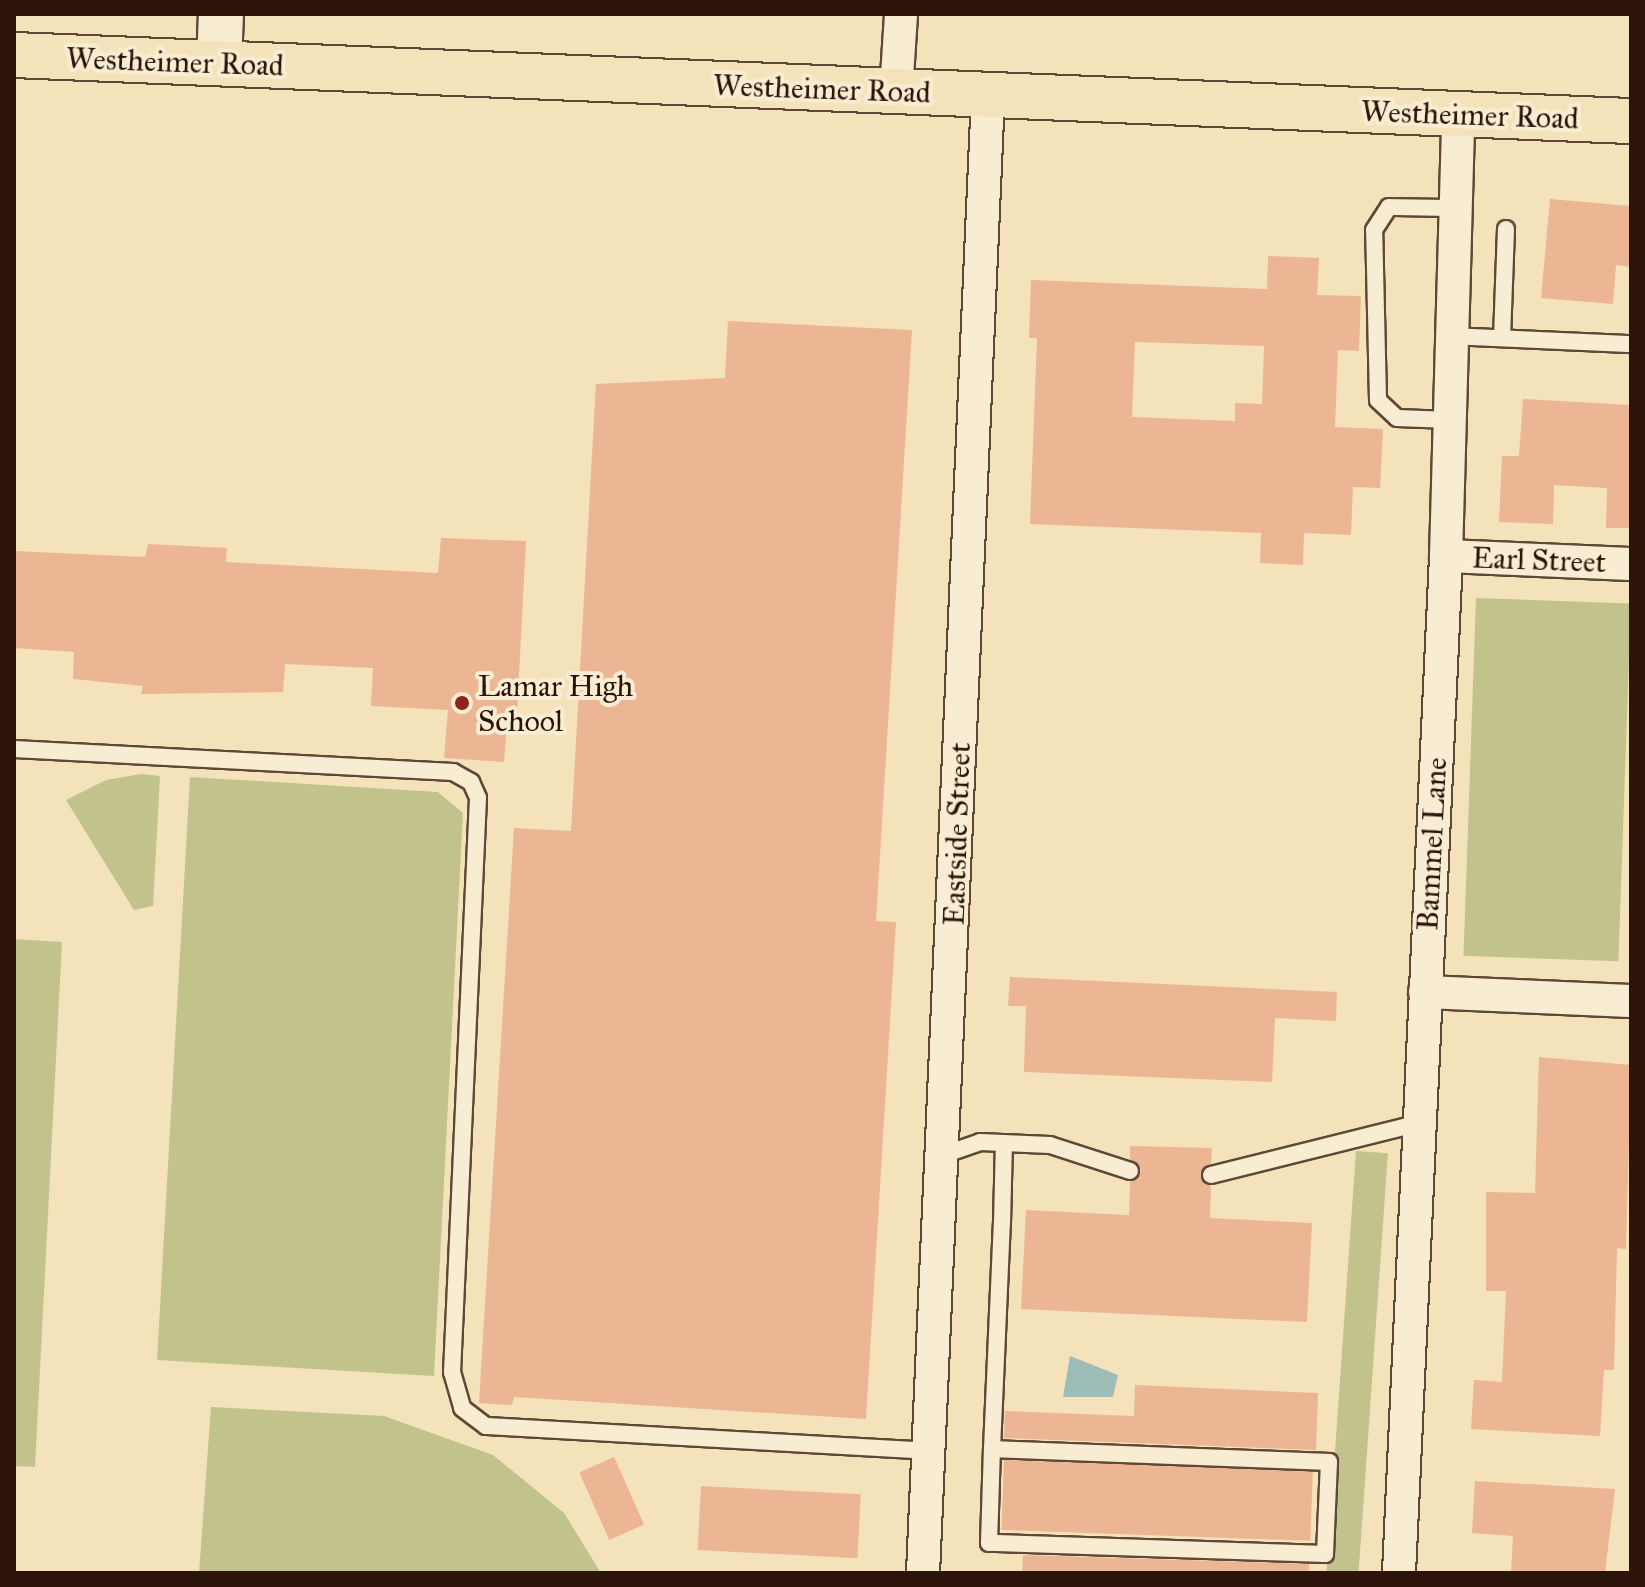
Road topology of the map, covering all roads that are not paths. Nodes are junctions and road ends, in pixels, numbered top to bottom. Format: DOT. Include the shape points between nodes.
graph roads {
  1 [pos="221,14"];
  2 [pos="901,14"];
  3 [pos="14,55"];
  4 [pos="219,63"];
  5 [pos="896,92"];
  6 [pos="988,96"];
  7 [pos="1458,114"];
  8 [pos="1631,121"];
  9 [pos="1456,208"];
  10 [pos="1506,229"];
  11 [pos="1452,336"];
  12 [pos="1502,338"];
  13 [pos="1631,344"];
  14 [pos="1450,420"];
  15 [pos="1446,556"];
  16 [pos="1631,564"];
  17 [pos="14,749"];
  18 [pos="1425,992"];
  19 [pos="1631,1001"];
  20 [pos="1420,1123"];
  21 [pos="1004,1143"];
  22 [pos="943,1155"];
  23 [pos="1130,1171"];
  24 [pos="1211,1175"];
  25 [pos="992,1449"];
  26 [pos="928,1451"];
  27 [pos="923,1573"];
  28 [pos="1399,1573"];
  1 -- 4 [label="street"];
  2 -- 5 [label="street"];
  3 -- 4 [label="main road, Westheimer Road"];
  4 -- 5 [label="main road, Westheimer Road"];
  5 -- 6 [label="main road, Westheimer Road"];
  6 -- 7 [label="main road, Westheimer Road"];
  6 -- 22 [label="street, Eastside Street"];
  7 -- 8 [label="main road, Westheimer Road"];
  7 -- 9 [label="street, Bammel Lane"];
  9 -- 11 [label="street, Bammel Lane"];
  9 -- 14 [label="lane" via="1389,207 1374,230 1378,400 1397,418"];
  10 -- 12 [label="lane"];
  11 -- 12 [label="lane"];
  11 -- 14 [label="street, Bammel Lane"];
  12 -- 13 [label="lane"];
  14 -- 15 [label="street, Bammel Lane"];
  15 -- 16 [label="street, Earl Street"];
  15 -- 18 [label="street, Bammel Lane"];
  17 -- 26 [label="lane" via="453,772 471,782 478,798 452,1372 462,1408 486,1426"];
  18 -- 19 [label="street"];
  18 -- 20 [label="street, Bammel Lane"];
  20 -- 24 [label="lane"];
  20 -- 28 [label="street, Bammel Lane"];
  21 -- 22 [label="lane" via="980,1142"];
  21 -- 23 [label="lane" via="1050,1145"];
  21 -- 25 [label="lane"];
  22 -- 26 [label="street, Eastside Street"];
  25 -- 25 [label="lane" via="989,1543 1325,1554 1329,1462"];
  26 -- 27 [label="street, Eastside Street"];
}
